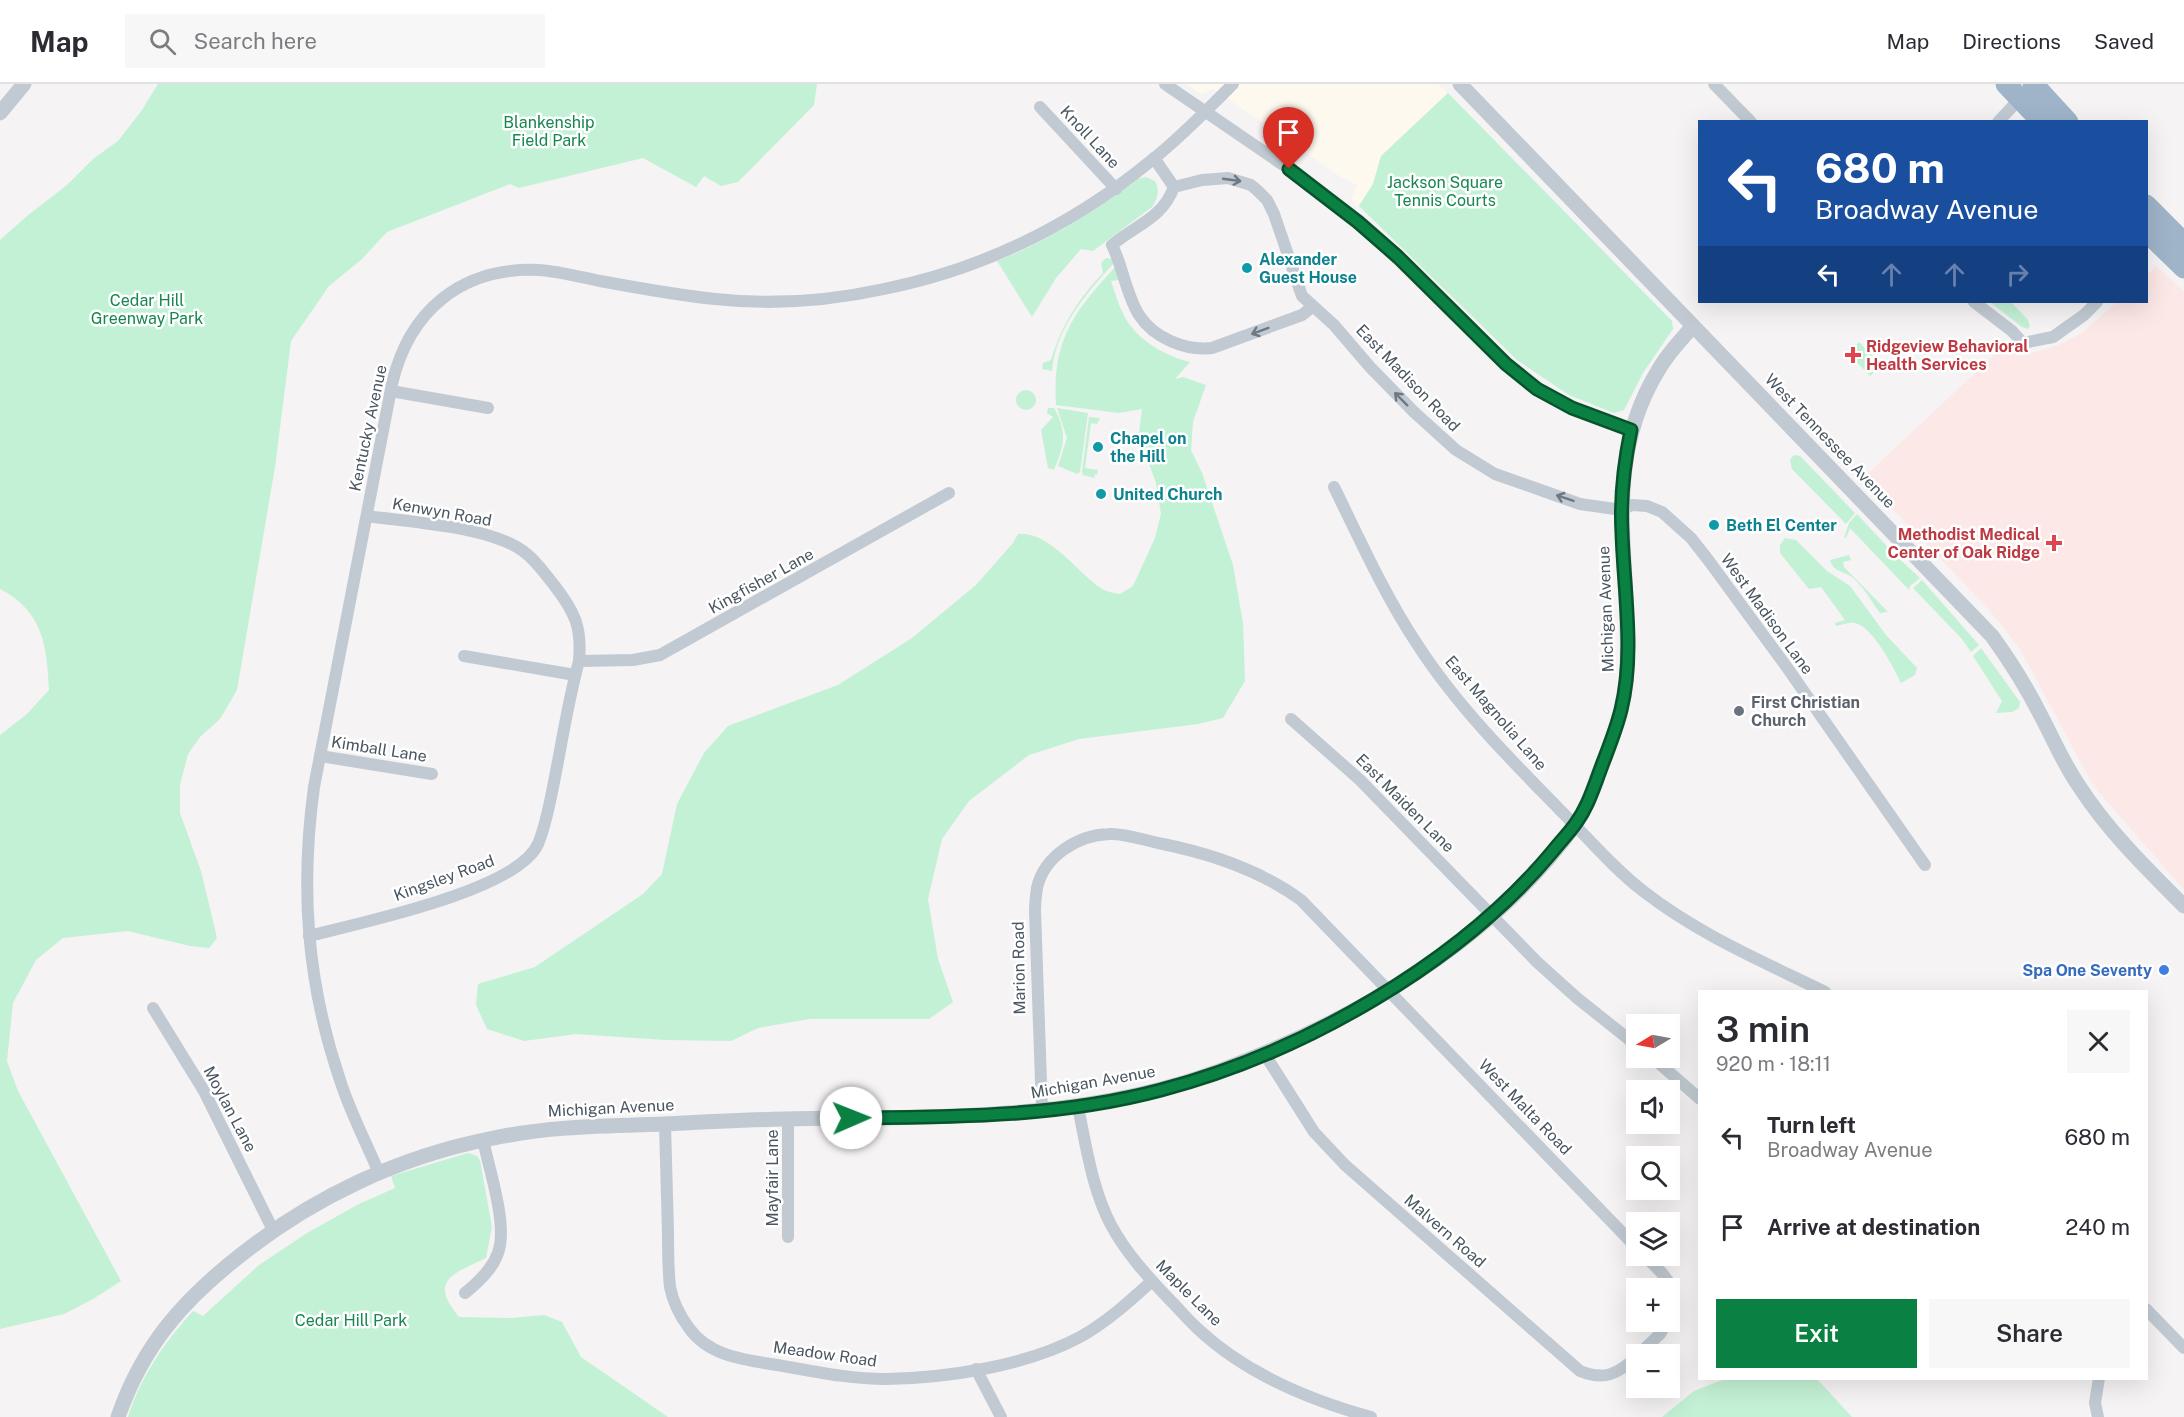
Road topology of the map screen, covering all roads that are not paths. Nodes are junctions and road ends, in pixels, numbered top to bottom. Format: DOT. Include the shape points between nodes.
graph roads {
  1 [pos="24,84"];
  2 [pos="1165,84"];
  3 [pos="1233,84"];
  4 [pos="1714,84"];
  5 [pos="1463,85"];
  6 [pos="2024,88"];
  7 [pos="1040,107"];
  8 [pos="1206,110"];
  9 [pos="0,113"];
  10 [pos="1748,120"];
  11 [pos="2000,120"];
  12 [pos="2041,120"];
  13 [pos="2065,120"];
  14 [pos="1154,158"];
  15 [pos="1174,187"];
  16 [pos="1116,189"];
  17 [pos="2148,212"];
  18 [pos="2155,237"];
  19 [pos="2184,243"];
  20 [pos="2184,268"];
  21 [pos="1975,303"];
  22 [pos="2096,303"];
  23 [pos="1312,307"];
  24 [pos="1693,326"];
  25 [pos="391,391"];
  26 [pos="488,408"];
  27 [pos="1631,430"];
  28 [pos="1334,488"];
  29 [pos="949,493"];
  30 [pos="1622,510"];
  31 [pos="367,516"];
  32 [pos="464,656"];
  33 [pos="579,661"];
  34 [pos="575,675"];
  35 [pos="1291,719"];
  36 [pos="320,756"];
  37 [pos="432,774"];
  38 [pos="1575,825"];
  39 [pos="1077,842"];
  40 [pos="1924,865"];
  41 [pos="2183,903"];
  42 [pos="1491,915"];
  43 [pos="309,936"];
  44 [pos="1821,990"];
  45 [pos="1388,991"];
  46 [pos="153,1008"];
  47 [pos="1626,1037"];
  48 [pos="1264,1053"];
  49 [pos="1666,1068"];
  50 [pos="1698,1097"];
  51 [pos="1078,1107"];
  52 [pos="1042,1110"];
  53 [pos="788,1119"];
  54 [pos="666,1124"];
  55 [pos="483,1140"];
  56 [pos="379,1173"];
  57 [pos="273,1230"];
  58 [pos="788,1237"];
  59 [pos="1626,1237"];
  60 [pos="1655,1266"];
  61 [pos="1667,1278"];
  62 [pos="1152,1281"];
  63 [pos="465,1293"];
  64 [pos="2148,1312"];
  65 [pos="1661,1332"];
  66 [pos="1650,1344"];
  67 [pos="2184,1348"];
  68 [pos="1626,1365"];
  69 [pos="976,1369"];
  70 [pos="2099,1380"];
  71 [pos="118,1417"];
  72 [pos="1001,1417"];
  73 [pos="1371,1417"];
  74 [pos="2098,1417"];
  1 -- 9 [label="street"];
  2 -- 8 [label="street"];
  3 -- 8 [label="street, Kentucky Avenue"];
  4 -- 10 [label="street"];
  5 -- 24 [label="street, West Tennessee Avenue"];
  6 -- 11 [label="street"];
  6 -- 12 [label="highway"];
  6 -- 13 [label="highway"];
  7 -- 16 [label="street, Knoll Lane"];
  8 -- 14 [label="street, Kentucky Avenue"];
  8 -- 27 [label="street" via="1358,222 1537,389 1572,408"];
  14 -- 15 [label="street"];
  14 -- 16 [label="street, Kentucky Avenue"];
  15 -- 23 [label="street, East Madison Road, one-way" via="1227,178 1251,184 1274,214 1302,296"];
  23 -- 15 [label="street, one-way" via="1302,315 1212,348 1182,346 1162,336 1140,316 1112,245 1162,210"];
  16 -- 25 [label="street, Kentucky Avenue" via="1055,226 996,255 911,283 854,294 785,301 716,299 539,270 490,275 441,298 414,327 397,365"];
  17 -- 18 [label="highway"];
  18 -- 19 [label="highway"];
  18 -- 20 [label="highway"];
  21 -- 22 [label="street" via="2022,343 2054,337"];
  30 -- 23 [label="street, East Madison Road, one-way" via="1580,504 1495,474 1456,450 1370,368 1335,325"];
  24 -- 27 [label="street, Michigan Avenue" via="1662,363"];
  24 -- 41 [label="street, West Tennessee Avenue" via="1992,636 2028,690 2078,785 2105,823"];
  25 -- 26 [label="street"];
  25 -- 31 [label="street, Kentucky Avenue"];
  27 -- 30 [label="street, Michigan Avenue" via="1624,465"];
  28 -- 38 [label="street, East Magnolia Lane" via="1417,644 1472,717"];
  29 -- 33 [label="street, Kingfisher Lane" via="660,655"];
  30 -- 38 [label="street, Michigan Avenue" via="1628,625 1625,688 1612,743 1589,802"];
  30 -- 40 [label="street, West Madison Lane" via="1632,505 1662,512 1691,538"];
  31 -- 33 [label="street, Kenwyn Road" via="481,534 522,550 561,594 578,624"];
  31 -- 36 [label="street, Kentucky Avenue"];
  32 -- 34 [label="street"];
  33 -- 34 [label="street, Kingsley Road"];
  34 -- 43 [label="street, Kingsley Road" via="549,804 538,844 525,860 512,870 433,903"];
  35 -- 42 [label="street, East Maiden Lane" via="1360,780"];
  36 -- 37 [label="street, Kimball Lane"];
  36 -- 43 [label="street, Kentucky Avenue" via="308,833"];
  38 -- 42 [label="street, Michigan Avenue"];
  38 -- 44 [label="street, East Magnolia Lane" via="1642,891 1682,919"];
  39 -- 45 [label="street, West Malta Road" via="1111,834 1192,850 1249,869 1301,900"];
  39 -- 52 [label="street, Marion Road" via="1058,854 1037,886 1035,956"];
  42 -- 45 [label="street, Michigan Avenue"];
  42 -- 47 [label="street, East Maiden Lane" via="1569,991"];
  43 -- 56 [label="street, Kentucky Avenue" via="316,995 336,1067"];
  45 -- 48 [label="street, Michigan Avenue"];
  45 -- 59 [label="street, West Malta Road"];
  46 -- 57 [label="street, Moylan Lane" via="204,1091"];
  48 -- 51 [label="street, Michigan Avenue" via="1161,1090"];
  48 -- 68 [label="street, Malvern Road" via="1321,1141 1580,1371 1591,1376 1613,1375"];
  49 -- 50 [label="street"];
  51 -- 52 [label="street, Michigan Avenue"];
  51 -- 62 [label="street, Maple Lane" via="1095,1181 1111,1224"];
  52 -- 53 [label="street, Michigan Avenue" via="995,1115"];
  53 -- 54 [label="street, Michigan Avenue"];
  53 -- 58 [label="street, Mayfair Lane"];
  54 -- 55 [label="street, Michigan Avenue" via="577,1126"];
  54 -- 69 [label="street, Meadow Road" via="670,1288 682,1317 700,1340 734,1357 835,1376 886,1379"];
  55 -- 56 [label="street, Michigan Avenue"];
  55 -- 63 [label="street" via="501,1227 500,1247 480,1281"];
  56 -- 57 [label="street, Michigan Avenue" via="329,1196"];
  57 -- 71 [label="street, Michigan Avenue" via="225,1267 181,1309 152,1345 129,1386"];
  60 -- 61 [label="street"];
  62 -- 69 [label="street, Meadow Road" via="1085,1334 996,1366"];
  62 -- 73 [label="street, Maple Lane" via="1199,1330 1252,1368 1299,1394"];
  64 -- 67 [label="street"];
  65 -- 66 [label="street, Malvern Road"];
  69 -- 72 [label="street"];
  70 -- 74 [label="street" via="2095,1403"];
}
